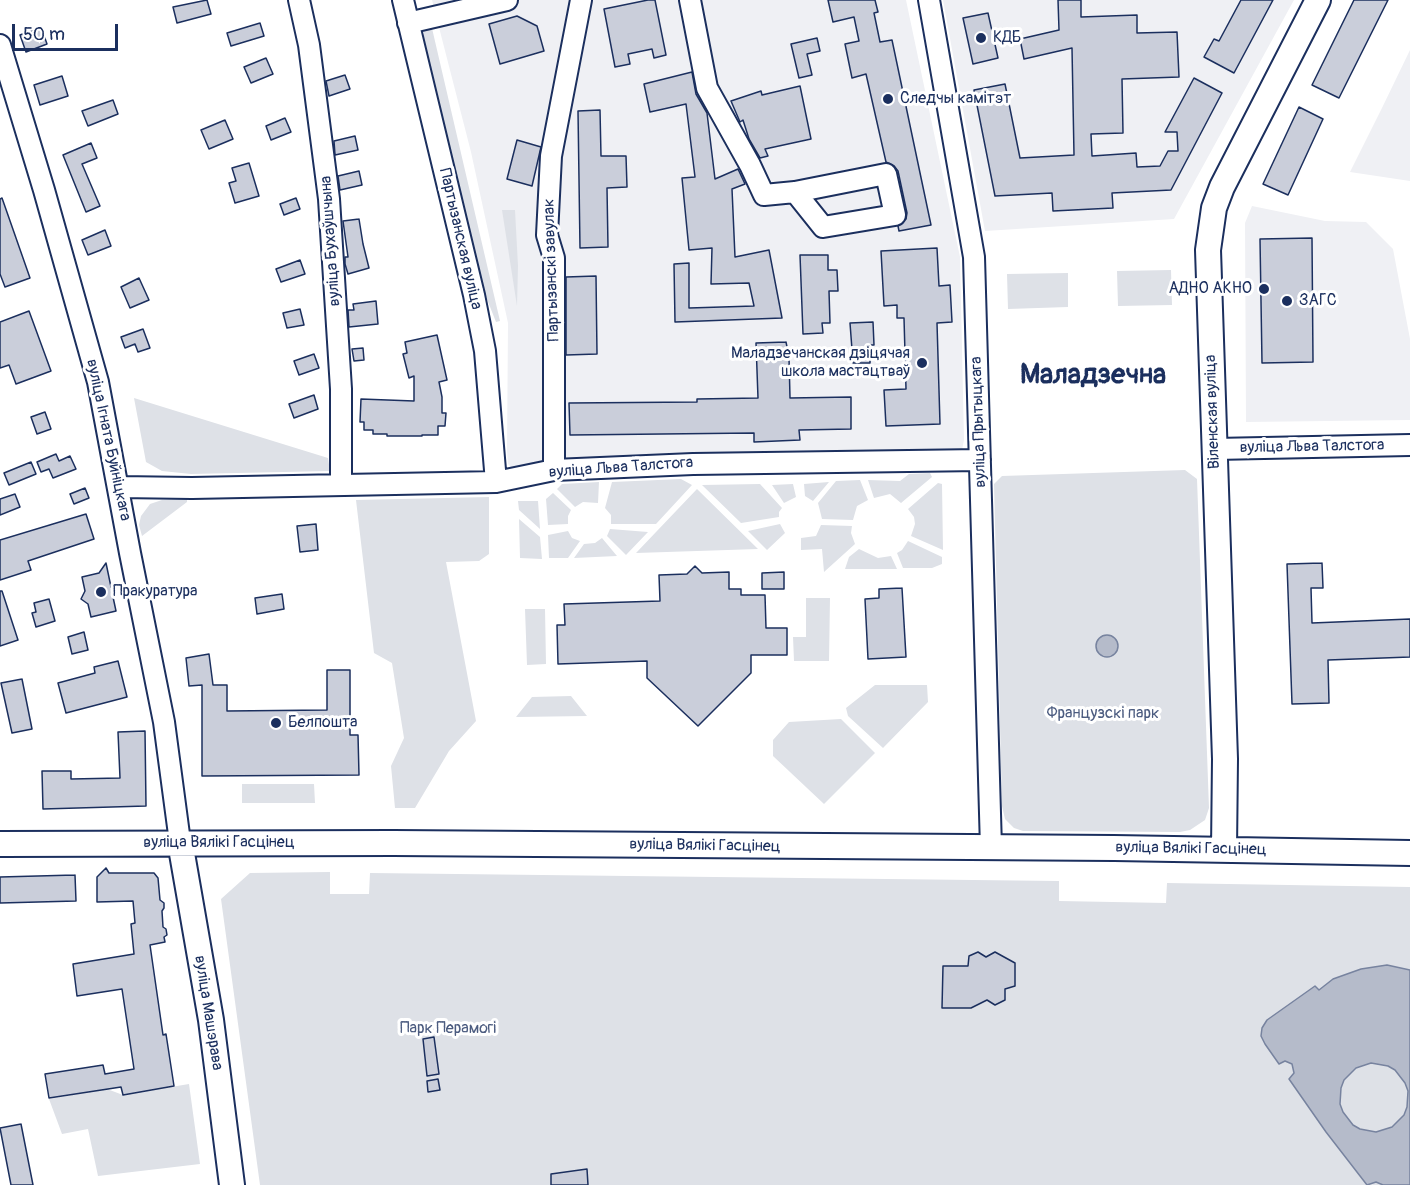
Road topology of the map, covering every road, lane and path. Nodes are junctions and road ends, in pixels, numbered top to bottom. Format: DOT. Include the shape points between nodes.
graph roads {
  1 [pos="299,0"];
  2 [pos="403,0"];
  3 [pos="507,0"];
  4 [pos="581,0"];
  5 [pos="690,0"];
  6 [pos="929,0"];
  7 [pos="1318,0"];
  8 [pos="408,23"];
  9 [pos="0,45"];
  10 [pos="795,192"];
  11 [pos="1410,445"];
  12 [pos="1215,449"];
  13 [pos="980,460"];
  14 [pos="554,470"];
  15 [pos="496,482"];
  16 [pos="341,484"];
  17 [pos="119,488"];
  18 [pos="180,842"];
  19 [pos="0,844"];
  20 [pos="992,849"];
  21 [pos="1224,850"];
  22 [pos="1410,854"];
  23 [pos="232,1185"];
  1 -- 16 [label="street, вуліца Бухаўшчына" via="309,45 329,200 341,389"];
  2 -- 8 [label="street, Партызанская вуліца"];
  3 -- 8 [label="street"];
  4 -- 14 [label="street, Партызанскі завулак" via="551,156 547,235 554,258"];
  5 -- 10 [label="street" via="707,88 764,195"];
  6 -- 13 [label="street, вуліца Прытыцкага" via="974,257"];
  7 -- 12 [label="main road, Віленская вуліца" via="1229,170 1214,208 1208,250"];
  8 -- 15 [label="street, Партызанская вуліца" via="486,351"];
  9 -- 17 [label="street, вуліца Ігната Буйніцкага" via="98,382"];
  10 -- 10 [label="street" via="886,174 895,215 823,226"];
  11 -- 12 [label="street, вуліца Льва Талстога"];
  12 -- 21 [label="main road, Віленская вуліца" via="1225,759"];
  13 -- 14 [label="street, вуліца Льва Талстога"];
  13 -- 20 [label="street, вуліца Прытыцкага"];
  14 -- 15 [label="street, вуліца Льва Талстога"];
  15 -- 16 [label="street, вуліца Льва Талстога"];
  16 -- 17 [label="street, вуліца Льва Талстога"];
  17 -- 18 [label="street, вуліца Ігната Буйніцкага" via="164,722"];
  18 -- 19 [label="main road, вуліца Вялікі Гасцінец"];
  18 -- 20 [label="main road, вуліца Вялікі Гасцінец"];
  18 -- 23 [label="main road, вуліца Машэрава" via="211,1020"];
  20 -- 21 [label="main road, вуліца Вялікі Гасцінец"];
  21 -- 22 [label="main road, вуліца Вялікі Гасцінец"];
}
